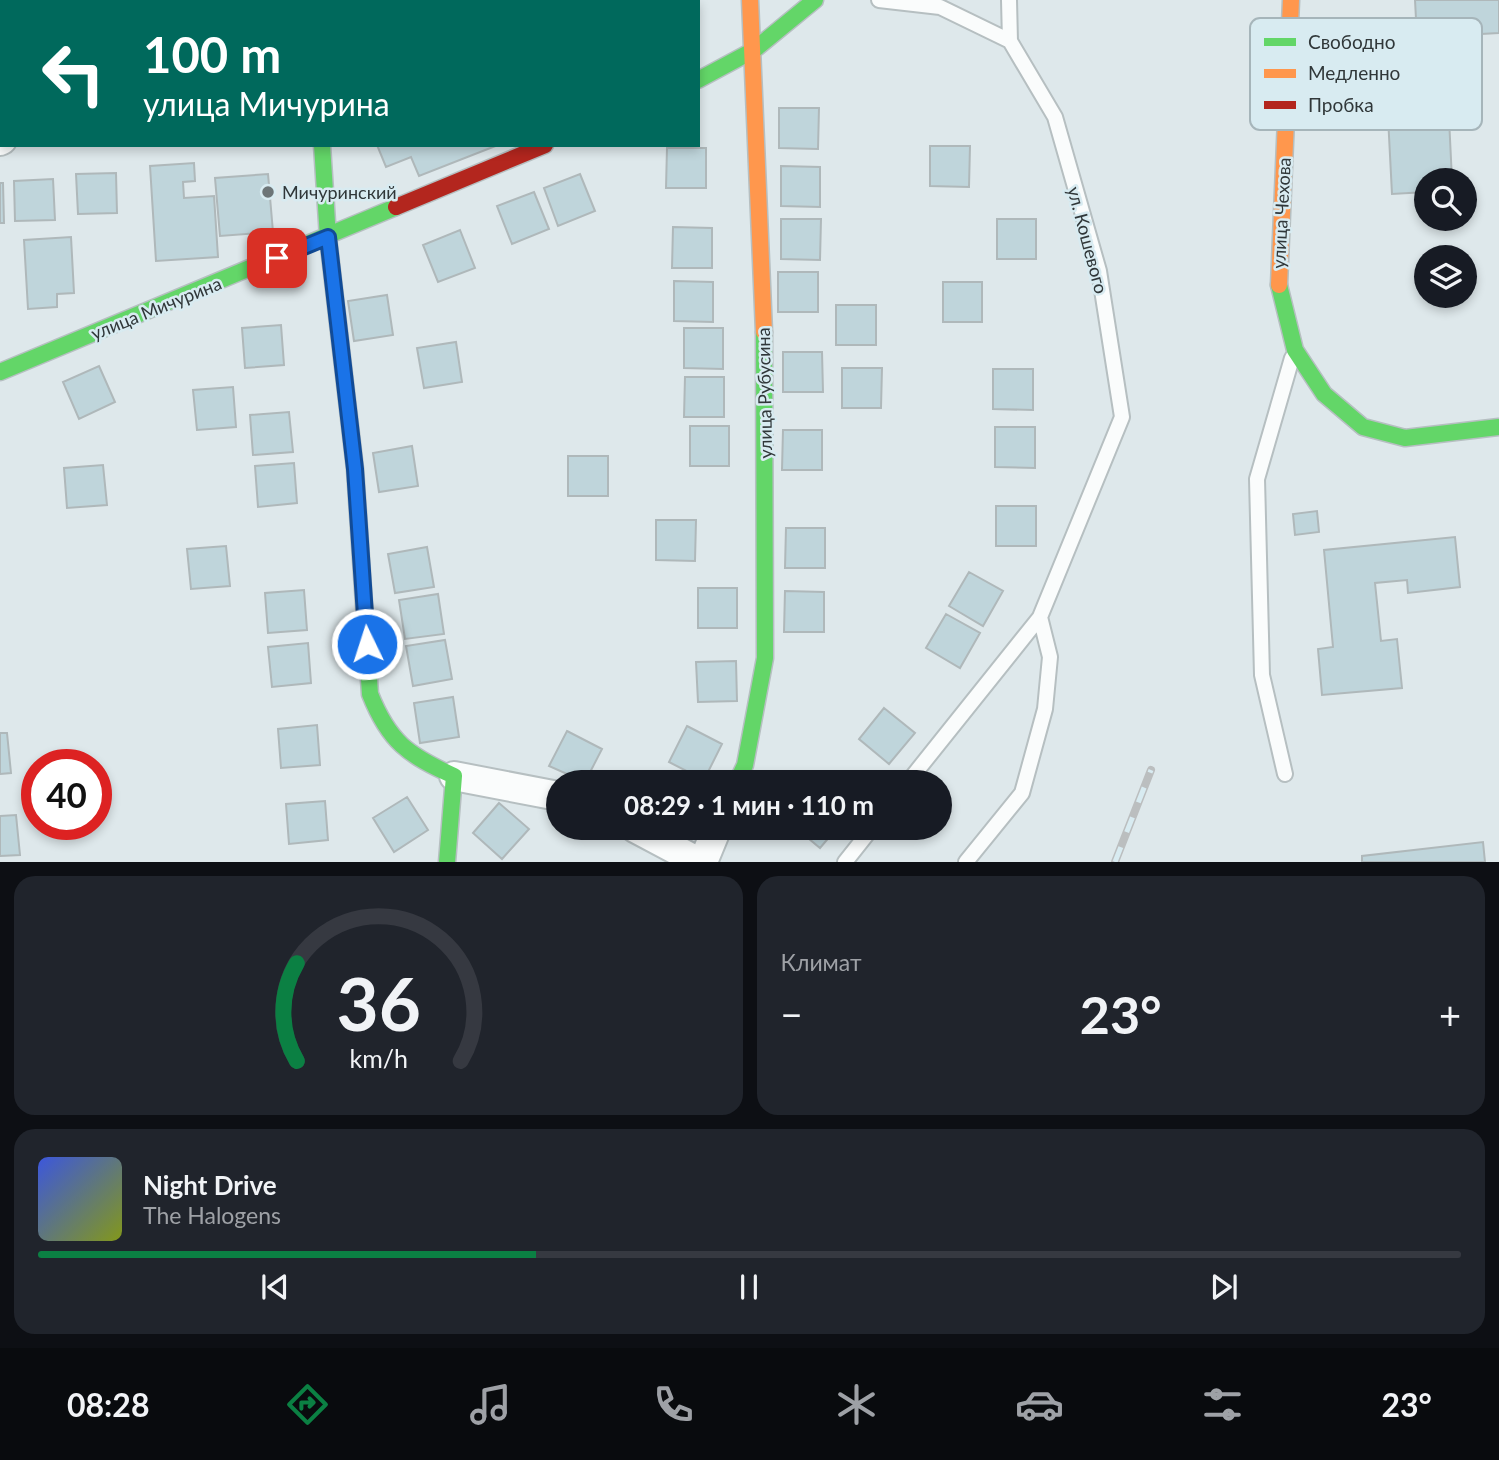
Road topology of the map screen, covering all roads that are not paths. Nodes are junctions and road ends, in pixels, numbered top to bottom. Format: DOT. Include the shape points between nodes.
graph roads {
  1 [pos="750,0"];
  2 [pos="815,0"];
  3 [pos="879,0"];
  4 [pos="1009,0"];
  5 [pos="1291,0"];
  6 [pos="1290,18"];
  7 [pos="1010,41"];
  8 [pos="754,50"];
  9 [pos="701,78"];
  10 [pos="1285,130"];
  11 [pos="323,147"];
  12 [pos="540,147"];
  13 [pos="328,237"];
  14 [pos="1295,350"];
  15 [pos="0,372"];
  16 [pos="1499,427"];
  17 [pos="1040,617"];
  18 [pos="743,770"];
  19 [pos="918,770"];
  20 [pos="1285,774"];
  21 [pos="454,776"];
  22 [pos="546,794"];
  23 [pos="658,840"];
  24 [pos="711,840"];
  25 [pos="862,840"];
  26 [pos="447,862"];
  27 [pos="701,862"];
  28 [pos="845,862"];
  29 [pos="966,862"];
  1 -- 8 [label="street, улица Рубусина"];
  2 -- 8 [label="street"];
  3 -- 7 [label="lane" via="940,7"];
  4 -- 7 [label="lane"];
  5 -- 6 [label="street, улица Чехова"];
  7 -- 17 [label="lane, ул. Кошевого" via="1055,117 1099,271 1122,417"];
  8 -- 9 [label="street"];
  8 -- 18 [label="street, улица Рубусина" via="765,360 765,658"];
  10 -- 14 [label="street, улица Чехова" via="1278,280"];
  11 -- 13 [label="street"];
  12 -- 13 [label="street, улица Мичурина"];
  13 -- 15 [label="street, улица Мичурина"];
  13 -- 21 [label="street" via="355,469 370,694 380,721 407,755"];
  14 -- 16 [label="street, улица Чехова" via="1325,394 1363,427 1405,438"];
  14 -- 20 [label="lane" via="1257,479 1262,675"];
  17 -- 19 [label="lane, ул. Кошевого"];
  17 -- 29 [label="lane" via="1050,657 1045,709 1022,793"];
  21 -- 22 [label="street"];
  21 -- 26 [label="street"];
  23 -- 27 [label="street"];
  24 -- 27 [label="street"];
  25 -- 28 [label="lane"];
}
